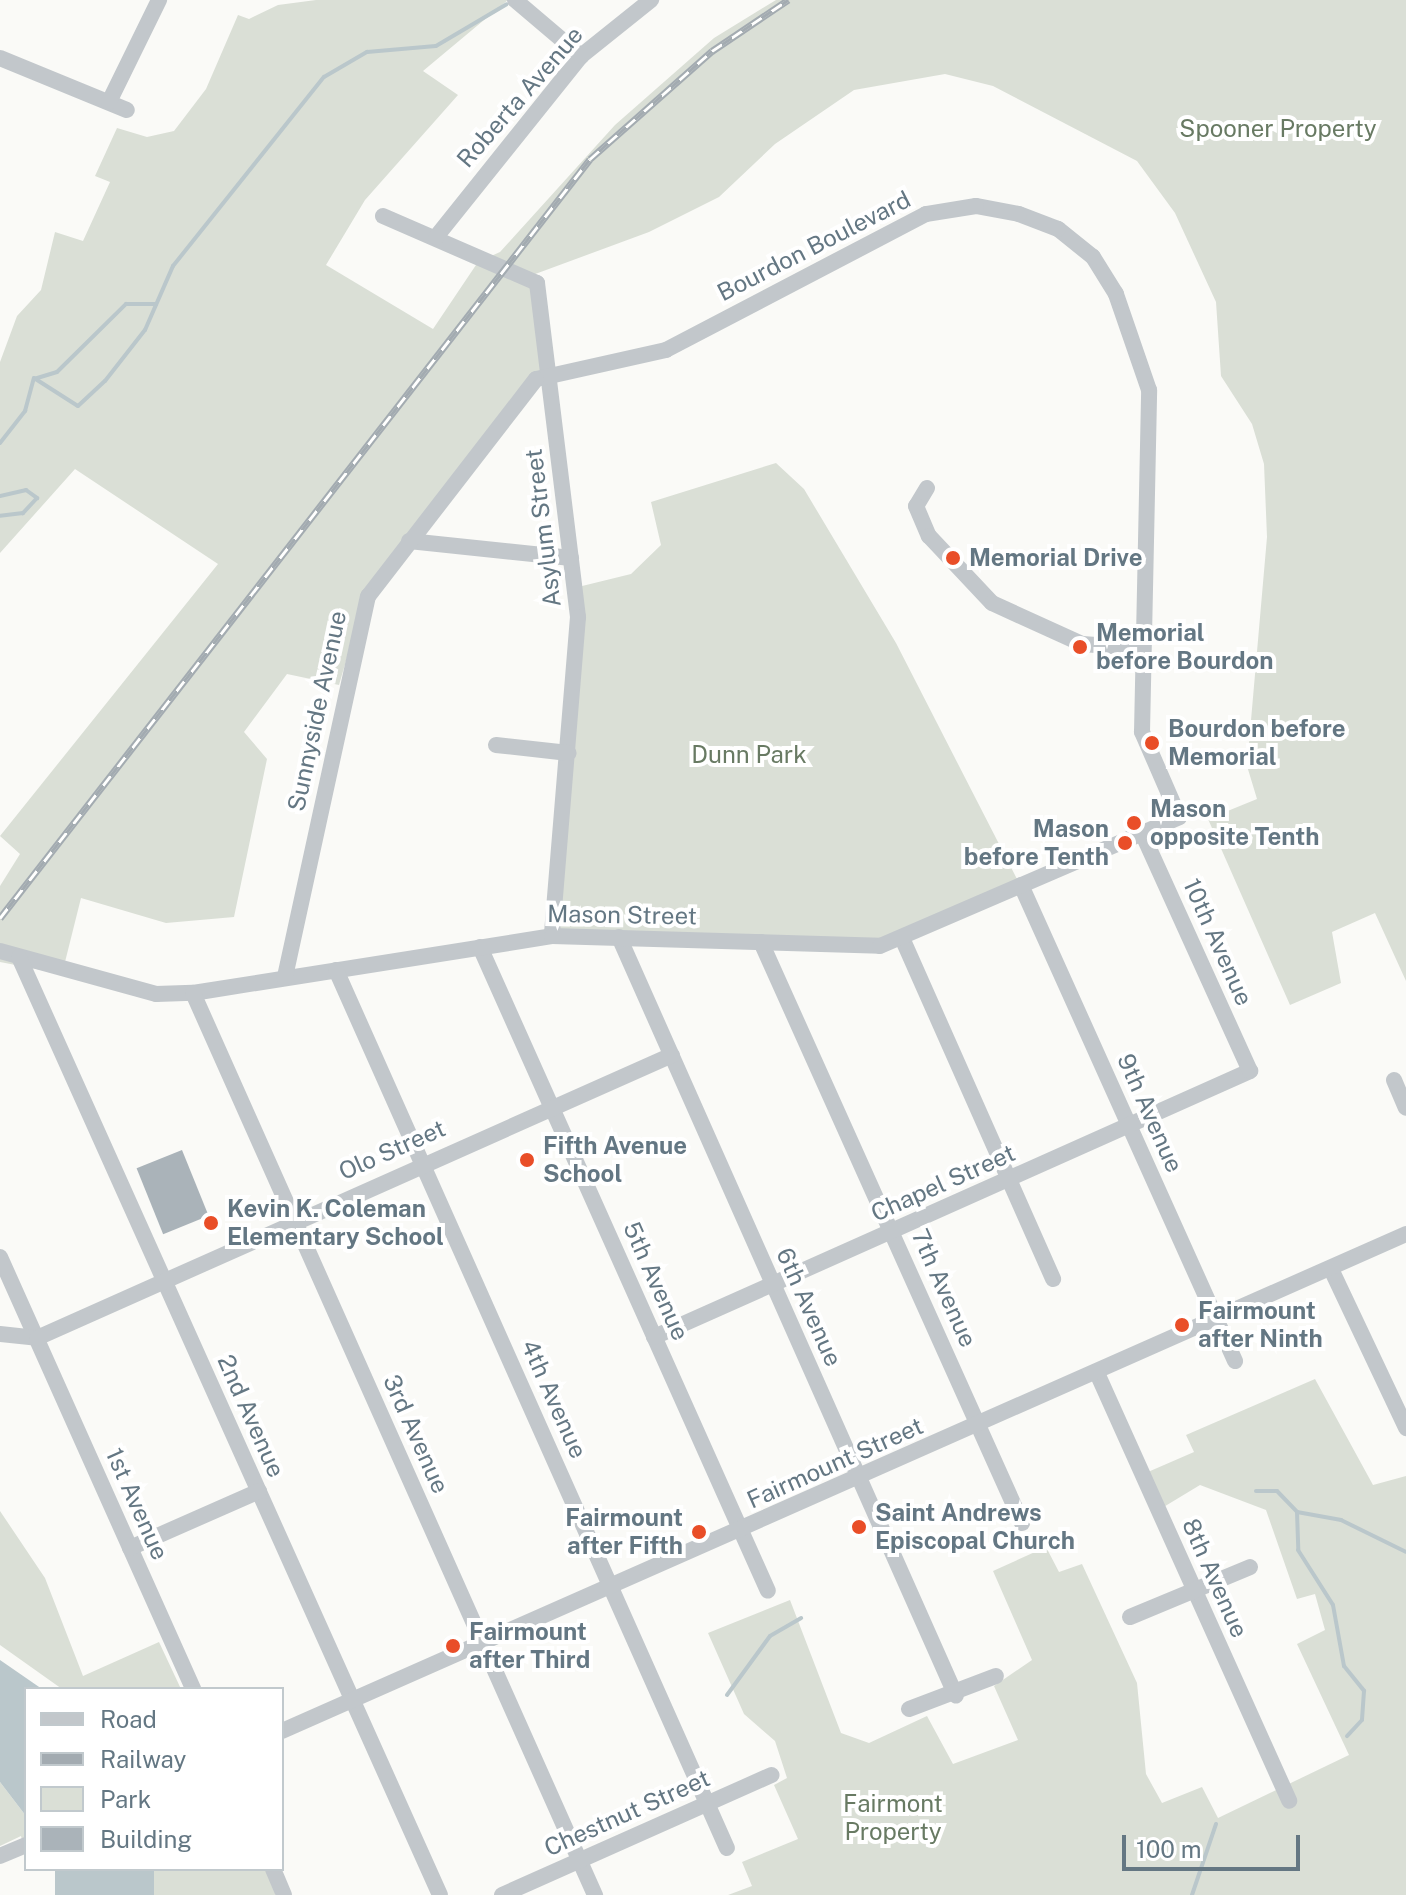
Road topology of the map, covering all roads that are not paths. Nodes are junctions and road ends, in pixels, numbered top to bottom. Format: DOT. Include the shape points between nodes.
graph roads {
  1 [pos="159,0"];
  2 [pos="515,0"];
  3 [pos="651,0"];
  4 [pos="581,56"];
  5 [pos="0,58"];
  6 [pos="109,102"];
  7 [pos="127,110"];
  8 [pos="383,216"];
  9 [pos="436,237"];
  10 [pos="549,377"];
  11 [pos="927,488"];
  12 [pos="409,541"];
  13 [pos="571,558"];
  14 [pos="1139,648"];
  15 [pos="496,745"];
  16 [pos="569,753"];
  17 [pos="1179,817"];
  18 [pos="1142,833"];
  19 [pos="1021,885"];
  20 [pos="552,936"];
  21 [pos="619,937"];
  22 [pos="902,938"];
  23 [pos="761,942"];
  24 [pos="480,947"];
  25 [pos="0,951"];
  26 [pos="19,957"];
  27 [pos="336,970"];
  28 [pos="285,978"];
  29 [pos="193,993"];
  30 [pos="672,1055"];
  31 [pos="1250,1071"];
  32 [pos="1394,1080"];
  33 [pos="554,1106"];
  34 [pos="1406,1108"];
  35 [pos="1130,1126"];
  36 [pos="423,1163"];
  37 [pos="1012,1179"];
  38 [pos="293,1221"];
  39 [pos="893,1232"];
  40 [pos="1406,1234"];
  41 [pos="0,1257"];
  42 [pos="1331,1269"];
  43 [pos="1053,1279"];
  44 [pos="163,1280"];
  45 [pos="773,1285"];
  46 [pos="1215,1319"];
  47 [pos="0,1334"];
  48 [pos="654,1337"];
  49 [pos="37,1338"];
  50 [pos="1235,1361"];
  51 [pos="1097,1373"];
  52 [pos="979,1425"];
  53 [pos="1406,1428"];
  54 [pos="860,1479"];
  55 [pos="259,1491"];
  56 [pos="1022,1523"];
  57 [pos="742,1531"];
  58 [pos="130,1548"];
  59 [pos="1250,1567"];
  60 [pos="611,1588"];
  61 [pos="1194,1590"];
  62 [pos="768,1591"];
  63 [pos="1130,1617"];
  64 [pos="485,1644"];
  65 [pos="996,1676"];
  66 [pos="192,1687"];
  67 [pos="956,1696"];
  68 [pos="351,1700"];
  69 [pos="909,1709"];
  70 [pos="284,1730"];
  71 [pos="772,1775"];
  72 [pos="1289,1801"];
  73 [pos="708,1805"];
  74 [pos="24,1846"];
  75 [pos="727,1848"];
  76 [pos="0,1856"];
  77 [pos="580,1860"];
  78 [pos="274,1871"];
  79 [pos="284,1895"];
  80 [pos="440,1895"];
  81 [pos="502,1895"];
  82 [pos="595,1895"];
  1 -- 6 [label="street"];
  2 -- 4 [label="street"];
  3 -- 4 [label="street, Roberta Avenue"];
  4 -- 9 [label="street, Roberta Avenue"];
  5 -- 6 [label="street"];
  6 -- 7 [label="street"];
  8 -- 9 [label="street, Asylum Street"];
  9 -- 10 [label="street, Asylum Street" via="537,283"];
  10 -- 12 [label="street, Sunnyside Avenue" via="536,379"];
  10 -- 13 [label="street, Asylum Street"];
  10 -- 14 [label="street, Bourdon Boulevard" via="666,350 926,214 976,206 1058,229 1093,257 1116,294 1149,390"];
  11 -- 14 [label="street" via="916,506 929,536 992,603 1082,644"];
  12 -- 13 [label="street"];
  12 -- 28 [label="street, Sunnyside Avenue" via="368,596 360,622"];
  13 -- 16 [label="street, Asylum Street" via="578,617"];
  14 -- 17 [label="street, Bourdon Boulevard" via="1142,732"];
  15 -- 16 [label="street"];
  16 -- 20 [label="street, Asylum Street"];
  17 -- 18 [label="street, Mason Street"];
  18 -- 19 [label="street, Mason Street"];
  18 -- 31 [label="street, 10th Avenue"];
  19 -- 22 [label="street, Mason Street"];
  19 -- 35 [label="street, 9th Avenue"];
  20 -- 21 [label="street, Mason Street"];
  20 -- 24 [label="street, Mason Street"];
  21 -- 23 [label="street, Mason Street"];
  21 -- 30 [label="street, 6th Avenue"];
  22 -- 23 [label="street, Mason Street" via="880,946"];
  22 -- 37 [label="street"];
  23 -- 39 [label="street, 7th Avenue"];
  24 -- 27 [label="street, Mason Street"];
  24 -- 33 [label="street, 5th Avenue"];
  25 -- 26 [label="street, Mason Street"];
  26 -- 29 [label="street, Mason Street" via="156,994"];
  26 -- 44 [label="street, 2nd Avenue"];
  27 -- 28 [label="street, Mason Street"];
  27 -- 36 [label="street, 4th Avenue"];
  28 -- 29 [label="street, Mason Street"];
  29 -- 38 [label="street, 3rd Avenue"];
  30 -- 33 [label="street, Olo Street"];
  30 -- 45 [label="street, 6th Avenue"];
  31 -- 35 [label="street, Chapel Street"];
  32 -- 34 [label="street"];
  33 -- 36 [label="street, Olo Street"];
  33 -- 48 [label="street, 5th Avenue"];
  35 -- 37 [label="street, Chapel Street"];
  35 -- 46 [label="street, 9th Avenue"];
  36 -- 38 [label="street, Olo Street"];
  36 -- 60 [label="street, 4th Avenue"];
  37 -- 39 [label="street, Chapel Street"];
  37 -- 43 [label="street"];
  38 -- 44 [label="street, Olo Street"];
  38 -- 64 [label="street, 3rd Avenue"];
  39 -- 45 [label="street, Chapel Street"];
  39 -- 52 [label="street, 7th Avenue"];
  40 -- 42 [label="street, Fairmount Street"];
  41 -- 49 [label="street, 1st Avenue"];
  42 -- 46 [label="street, Fairmount Street"];
  42 -- 53 [label="street"];
  44 -- 49 [label="street, Olo Street"];
  44 -- 55 [label="street, 2nd Avenue"];
  45 -- 48 [label="street, Chapel Street"];
  45 -- 54 [label="street, 6th Avenue"];
  46 -- 50 [label="street, 9th Avenue"];
  46 -- 51 [label="street, Fairmount Street"];
  47 -- 49 [label="street"];
  48 -- 57 [label="street, 5th Avenue"];
  49 -- 58 [label="street, 1st Avenue"];
  51 -- 52 [label="street, Fairmount Street"];
  51 -- 61 [label="street, 8th Avenue"];
  52 -- 54 [label="street, Fairmount Street"];
  52 -- 56 [label="street, 7th Avenue"];
  54 -- 57 [label="street, Fairmount Street"];
  54 -- 67 [label="street, 6th Avenue"];
  55 -- 58 [label="street"];
  55 -- 68 [label="street, 2nd Avenue"];
  57 -- 60 [label="street, Fairmount Street"];
  57 -- 62 [label="street, 5th Avenue"];
  58 -- 66 [label="street, 1st Avenue"];
  59 -- 61 [label="street"];
  60 -- 64 [label="street, Fairmount Street"];
  60 -- 73 [label="street, 4th Avenue"];
  61 -- 63 [label="street"];
  61 -- 72 [label="street, 8th Avenue"];
  64 -- 68 [label="street, Fairmount Street"];
  64 -- 77 [label="street, 3rd Avenue"];
  65 -- 67 [label="street"];
  67 -- 69 [label="street"];
  68 -- 70 [label="street, Fairmount Street"];
  68 -- 80 [label="street, 2nd Avenue"];
  71 -- 73 [label="street, Chestnut Street"];
  73 -- 75 [label="street, 4th Avenue"];
  73 -- 77 [label="street, Chestnut Street"];
  74 -- 76 [label="street"];
  77 -- 81 [label="street, Chestnut Street"];
  77 -- 82 [label="street, 3rd Avenue"];
  78 -- 79 [label="street"];
}
